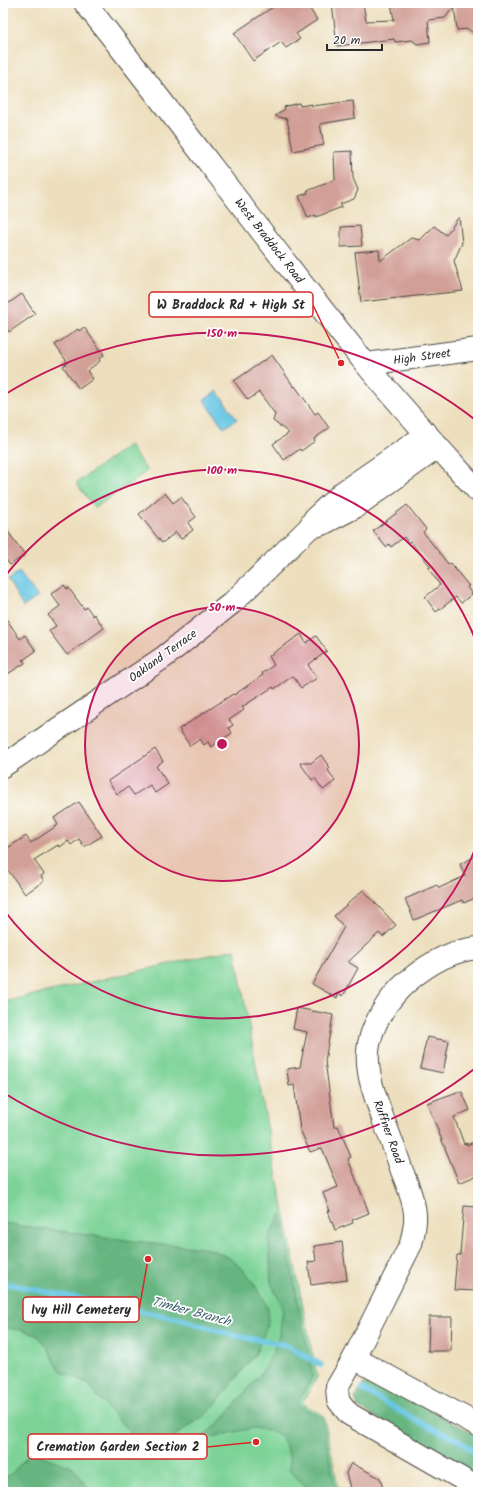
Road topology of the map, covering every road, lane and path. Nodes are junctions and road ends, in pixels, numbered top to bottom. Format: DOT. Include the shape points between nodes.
graph roads {
  1 [pos="85,3"];
  2 [pos="478,349"];
  3 [pos="366,364"];
  4 [pos="432,440"];
  5 [pos="478,491"];
  6 [pos="3,766"];
  7 [pos="478,948"];
  8 [pos="354,1358"];
  9 [pos="478,1425"];
  10 [pos="478,1488"];
  1 -- 3 [label="street, West Braddock Road"];
  2 -- 3 [label="street, High Street"];
  3 -- 4 [label="street, West Braddock Road"];
  4 -- 5 [label="street, West Braddock Road"];
  4 -- 6 [label="street, Oakland Terrace" via="355,507 309,528 232,603 164,657"];
  7 -- 8 [label="street, Ruffner Road" via="440,958 420,971 384,1008 370,1040 369,1069 373,1089 408,1186 415,1213 415,1229 411,1244"];
  8 -- 9 [label="street"];
  8 -- 10 [label="street, Ruffner Road" via="337,1387 339,1404 349,1414"];
}
